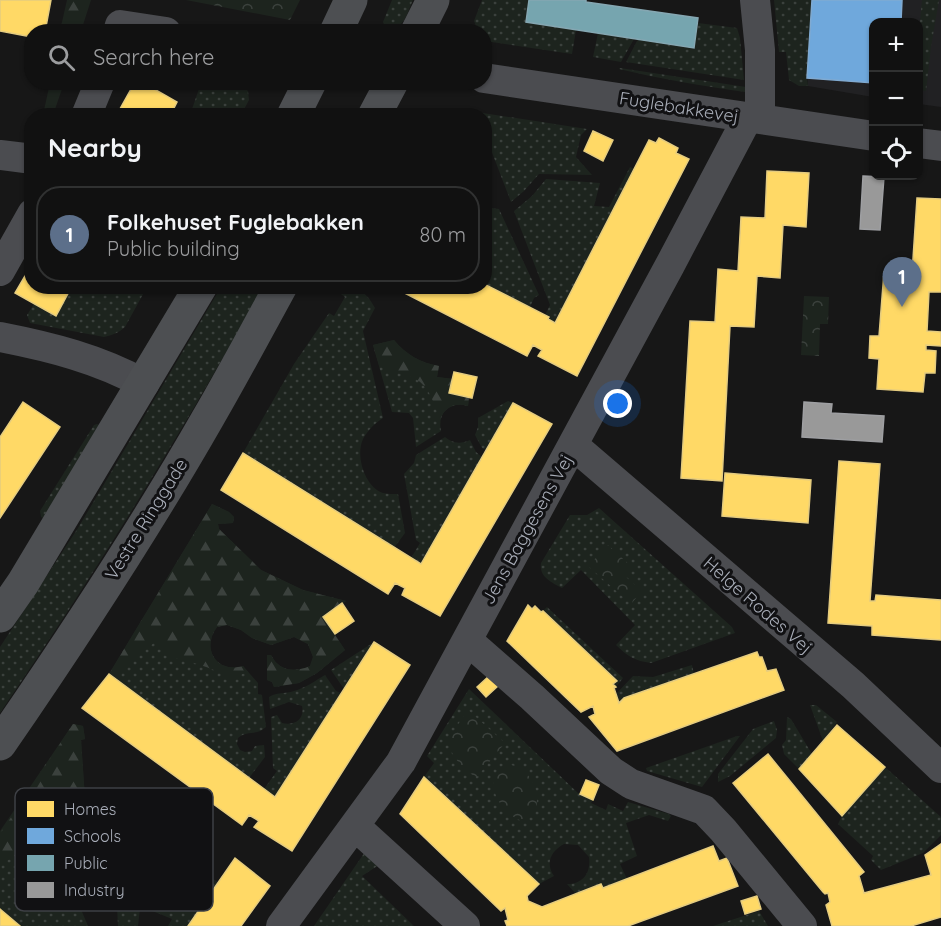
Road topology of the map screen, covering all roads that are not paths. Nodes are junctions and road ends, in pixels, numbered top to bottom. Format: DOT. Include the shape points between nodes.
graph roads {
  1 [pos="351,0"];
  2 [pos="433,0"];
  3 [pos="755,0"];
  4 [pos="340,24"];
  5 [pos="421,24"];
  6 [pos="492,79"];
  7 [pos="97,90"];
  8 [pos="306,90"];
  9 [pos="388,90"];
  10 [pos="89,108"];
  11 [pos="297,108"];
  12 [pos="379,108"];
  13 [pos="754,118"];
  14 [pos="869,135"];
  15 [pos="923,144"];
  16 [pos="941,146"];
  17 [pos="24,228"];
  18 [pos="0,271"];
  19 [pos="196,294"];
  20 [pos="277,294"];
  21 [pos="0,337"];
  22 [pos="144,384"];
  23 [pos="573,445"];
  24 [pos="0,616"];
  25 [pos="467,640"];
  26 [pos="0,744"];
  27 [pos="941,768"];
  28 [pos="356,826"];
  29 [pos="281,926"];
  30 [pos="465,926"];
  31 [pos="802,926"];
  1 -- 4 [label="main road"];
  2 -- 5 [label="main road"];
  3 -- 13 [label="street" via="760,50"];
  6 -- 13 [label="street, Fuglebakkevej"];
  7 -- 10 [label="street"];
  8 -- 11 [label="main road"];
  9 -- 12 [label="main road"];
  13 -- 14 [label="street, Fuglebakkevej"];
  13 -- 23 [label="street, Jens Baggesens Vej"];
  15 -- 16 [label="street"];
  17 -- 18 [label="street"];
  19 -- 22 [label="main road"];
  20 -- 26 [label="main road, Vestre Ringgade" via="208,419"];
  21 -- 22 [label="street" via="94,360"];
  22 -- 24 [label="main road"];
  23 -- 25 [label="street, Jens Baggesens Vej"];
  23 -- 27 [label="street, Helge Rodes Vej" via="853,686"];
  25 -- 28 [label="street, Jens Baggesens Vej" via="400,762"];
  25 -- 31 [label="street" via="611,771 631,784 704,810"];
  28 -- 29 [label="street, Jens Baggesens Vej"];
  28 -- 30 [label="street"];
}
